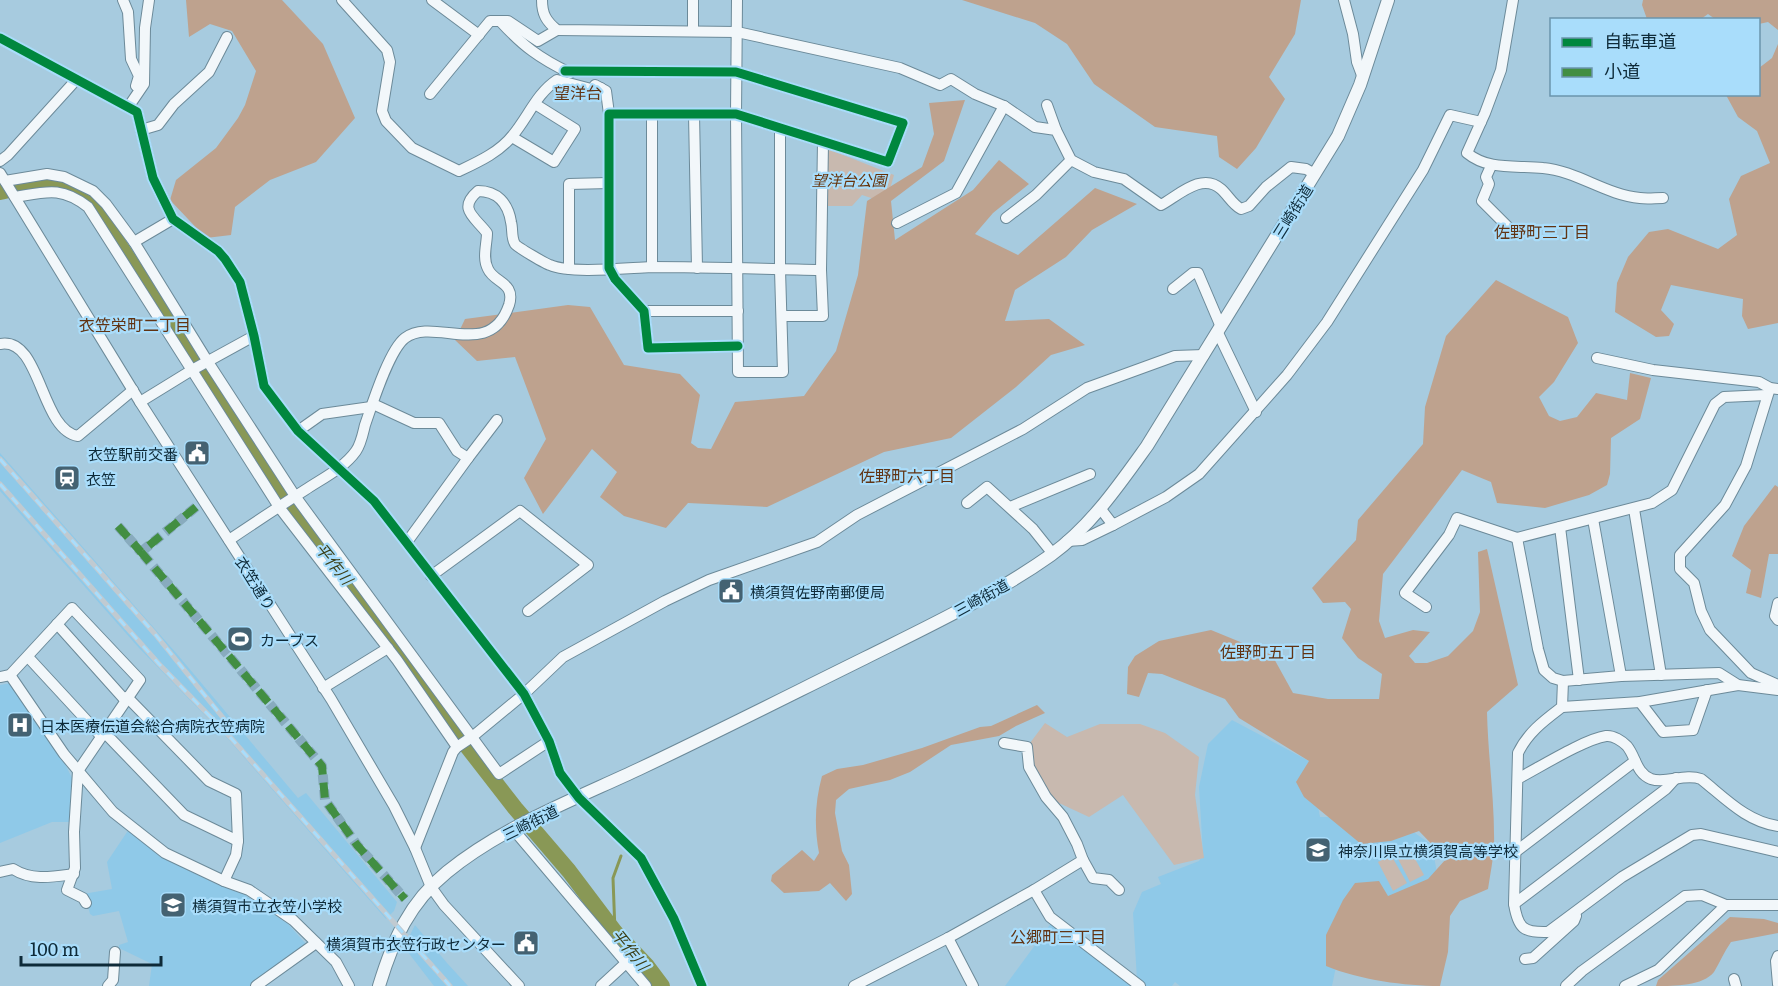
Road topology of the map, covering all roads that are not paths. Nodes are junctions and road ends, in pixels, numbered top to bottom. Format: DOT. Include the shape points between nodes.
graph roads {
  1 [pos="123,0"];
  2 [pos="149,0"];
  3 [pos="342,0"];
  4 [pos="432,0"];
  5 [pos="542,0"];
  6 [pos="693,0"];
  7 [pos="737,0"];
  8 [pos="1344,0"];
  9 [pos="1388,0"];
  10 [pos="1513,0"];
  11 [pos="500,20"];
  12 [pos="557,30"];
  13 [pos="693,31"];
  14 [pos="737,32"];
  15 [pos="479,34"];
  16 [pos="227,37"];
  17 [pos="0,38"];
  18 [pos="565,71"];
  19 [pos="736,72"];
  20 [pos="1363,78"];
  21 [pos="76,80"];
  22 [pos="601,88"];
  23 [pos="430,94"];
  24 [pos="125,104"];
  25 [pos="535,104"];
  26 [pos="1047,105"];
  27 [pos="1004,106"];
  28 [pos="609,114"];
  29 [pos="652,114"];
  30 [pos="694,114"];
  31 [pos="736,114"];
  32 [pos="1481,122"];
  33 [pos="780,128"];
  34 [pos="141,130"];
  35 [pos="1056,130"];
  36 [pos="512,137"];
  37 [pos="823,142"];
  38 [pos="1071,160"];
  39 [pos="0,161"];
  40 [pos="1491,166"];
  41 [pos="1315,174"];
  42 [pos="3,179"];
  43 [pos="609,183"];
  44 [pos="15,197"];
  45 [pos="1663,198"];
  46 [pos="1006,218"];
  47 [pos="173,219"];
  48 [pos="897,223"];
  49 [pos="1508,227"];
  50 [pos="134,242"];
  51 [pos="652,267"];
  52 [pos="609,268"];
  53 [pos="696,268"];
  54 [pos="737,268"];
  55 [pos="569,269"];
  56 [pos="780,270"];
  57 [pos="821,270"];
  58 [pos="1173,289"];
  59 [pos="644,310"];
  60 [pos="738,311"];
  61 [pos="783,316"];
  62 [pos="1219,330"];
  63 [pos="254,336"];
  64 [pos="0,344"];
  65 [pos="738,346"];
  66 [pos="1204,355"];
  67 [pos="1597,358"];
  68 [pos="207,362"];
  69 [pos="193,370"];
  70 [pos="133,390"];
  71 [pos="1772,391"];
  72 [pos="140,402"];
  73 [pos="372,406"];
  74 [pos="1256,412"];
  75 [pos="497,420"];
  76 [pos="298,431"];
  77 [pos="468,458"];
  78 [pos="339,468"];
  79 [pos="1090,474"];
  80 [pos="295,496"];
  81 [pos="967,503"];
  82 [pos="279,507"];
  83 [pos="1010,507"];
  84 [pos="1100,508"];
  85 [pos="1634,509"];
  86 [pos="1593,519"];
  87 [pos="1113,525"];
  88 [pos="1560,527"];
  89 [pos="1517,538"];
  90 [pos="229,540"];
  91 [pos="1067,541"];
  92 [pos="407,542"];
  93 [pos="1053,554"];
  94 [pos="431,576"];
  95 [pos="1778,603"];
  96 [pos="1426,607"];
  97 [pos="528,611"];
  98 [pos="1778,620"];
  99 [pos="57,624"];
  100 [pos="388,648"];
  101 [pos="27,657"];
  102 [pos="1661,675"];
  103 [pos="5,676"];
  104 [pos="1621,676"];
  105 [pos="1580,680"];
  106 [pos="1563,681"];
  107 [pos="1738,685"];
  108 [pos="1778,685"];
  109 [pos="323,688"];
  110 [pos="1707,690"];
  111 [pos="1778,690"];
  112 [pos="524,694"];
  113 [pos="126,699"];
  114 [pos="1641,702"];
  115 [pos="1562,707"];
  116 [pos="102,734"];
  117 [pos="472,737"];
  118 [pos="549,741"];
  119 [pos="1004,743"];
  120 [pos="457,747"];
  121 [pos="1635,761"];
  122 [pos="78,771"];
  123 [pos="1519,778"];
  124 [pos="1676,778"];
  125 [pos="579,798"];
  126 [pos="1778,826"];
  127 [pos="514,829"];
  128 [pos="238,841"];
  129 [pos="415,848"];
  130 [pos="1778,852"];
  131 [pos="1514,854"];
  132 [pos="1083,860"];
  133 [pos="0,872"];
  134 [pos="74,874"];
  135 [pos="224,881"];
  136 [pos="431,887"];
  137 [pos="1119,890"];
  138 [pos="1034,891"];
  139 [pos="86,903"];
  140 [pos="1514,904"];
  141 [pos="1726,905"];
  142 [pos="1778,905"];
  143 [pos="1579,909"];
  144 [pos="948,938"];
  145 [pos="316,943"];
  146 [pos="116,952"];
  147 [pos="1778,956"];
  148 [pos="1525,959"];
  149 [pos="626,963"];
  150 [pos="1778,976"];
  151 [pos="868,977"];
  152 [pos="1569,983"];
  153 [pos="108,986"];
  154 [pos="256,986"];
  155 [pos="349,986"];
  156 [pos="380,986"];
  157 [pos="519,986"];
  158 [pos="601,986"];
  159 [pos="646,986"];
  160 [pos="702,986"];
  161 [pos="854,986"];
  162 [pos="877,986"];
  163 [pos="973,986"];
  164 [pos="1140,986"];
  165 [pos="1582,986"];
  166 [pos="1625,986"];
  1 -- 24 [label="street" via="128,12 131,59 139,76"];
  2 -- 24 [label="street" via="144,84"];
  3 -- 36 [label="street" via="387,50 390,62 382,111 386,122 412,148 459,171 488,157"];
  4 -- 15 [label="street"];
  5 -- 12 [label="street" via="547,22"];
  6 -- 13 [label="street"];
  7 -- 14 [label="street"];
  8 -- 20 [label="street"];
  9 -- 20 [label="main road, 三崎街道"];
  10 -- 32 [label="street" via="1501,70"];
  11 -- 12 [label="street" via="538,41"];
  11 -- 15 [label="street" via="490,21"];
  11 -- 18 [label="street" via="518,41"];
  12 -- 13 [label="street"];
  13 -- 14 [label="street"];
  14 -- 19 [label="street"];
  14 -- 27 [label="street" via="900,68 940,85 951,80"];
  15 -- 23 [label="street"];
  16 -- 34 [label="street" via="208,72 158,125"];
  17 -- 21 [label="street"];
  18 -- 19 [label="street"];
  18 -- 22 [label="street"];
  19 -- 31 [label="street"];
  19 -- 37 [label="street" via="903,123 888,162"];
  20 -- 41 [label="main road, 三崎街道" via="1338,135"];
  21 -- 24 [label="street"];
  21 -- 39 [label="street"];
  22 -- 25 [label="street" via="594,90 557,80"];
  22 -- 28 [label="street" via="606,91"];
  24 -- 34 [label="street" via="137,112"];
  25 -- 36 [label="street"];
  25 -- 36 [label="street" via="575,129 554,162"];
  26 -- 35 [label="street"];
  27 -- 35 [label="street" via="1035,127"];
  27 -- 48 [label="street" via="956,193"];
  28 -- 29 [label="street"];
  28 -- 43 [label="street"];
  29 -- 30 [label="street"];
  29 -- 51 [label="street"];
  30 -- 31 [label="street"];
  30 -- 53 [label="street"];
  31 -- 33 [label="street"];
  31 -- 54 [label="street"];
  32 -- 40 [label="street" via="1467,153"];
  32 -- 74 [label="street" via="1450,115 1423,170 1327,322"];
  33 -- 37 [label="street"];
  33 -- 56 [label="street"];
  34 -- 47 [label="street" via="153,178"];
  35 -- 38 [label="street"];
  37 -- 57 [label="street"];
  38 -- 41 [label="street" via="1094,172 1124,179 1161,205 1200,182 1215,184 1241,209 1291,167"];
  38 -- 46 [label="street"];
  40 -- 45 [label="street" via="1544,168 1639,198"];
  40 -- 49 [label="street" via="1482,201"];
  41 -- 62 [label="main road, 三崎街道"];
  42 -- 44 [label="street, 衣笠通り"];
  42 -- 50 [label="street" via="47,174 80,183 106,204"];
  43 -- 52 [label="street"];
  43 -- 55 [label="street" via="569,184"];
  44 -- 69 [label="street" via="54,190 88,207"];
  44 -- 70 [label="street, 衣笠通り"];
  47 -- 50 [label="street"];
  47 -- 63 [label="street" via="225,259 240,282"];
  50 -- 68 [label="street"];
  51 -- 52 [label="street"];
  51 -- 53 [label="street"];
  52 -- 55 [label="street"];
  52 -- 59 [label="street"];
  53 -- 54 [label="street"];
  54 -- 56 [label="street"];
  54 -- 60 [label="street"];
  55 -- 73 [label="street" via="550,266 521,250 514,243 507,207 500,197 478,190 472,196 469,214 487,233 488,271 506,284 509,303 491,329 461,336 429,332 406,337 393,353"];
  56 -- 57 [label="street"];
  56 -- 61 [label="street"];
  57 -- 61 [label="street" via="823,316"];
  58 -- 62 [label="street" via="1198,273"];
  59 -- 60 [label="street"];
  59 -- 65 [label="street" via="648,348"];
  60 -- 65 [label="street"];
  61 -- 65 [label="street" via="783,372 738,372"];
  62 -- 66 [label="main road, 三崎街道"];
  62 -- 74 [label="street"];
  63 -- 68 [label="street"];
  63 -- 76 [label="street" via="264,386"];
  64 -- 70 [label="street" via="11,344 27,358 56,419 71,435 78,436"];
  66 -- 84 [label="main road, 三崎街道" via="1148,447"];
  66 -- 112 [label="street" via="1175,356 1087,388 1023,429 857,515 816,542 710,580 665,601 563,657"];
  67 -- 71 [label="street" via="1653,370 1759,382"];
  68 -- 69 [label="street"];
  68 -- 80 [label="street"];
  69 -- 72 [label="street"];
  69 -- 82 [label="street"];
  70 -- 72 [label="street, 衣笠通り"];
  71 -- 85 [label="street" via="1724,397 1714,404 1671,490"];
  71 -- 108 [label="street" via="1746,466 1725,505 1680,555 1680,569 1694,584 1710,630 1751,673"];
  72 -- 90 [label="street, 衣笠通り"];
  73 -- 76 [label="street" via="322,414"];
  73 -- 77 [label="street" via="414,423 439,423 457,451"];
  73 -- 78 [label="street" via="357,450"];
  74 -- 87 [label="street" via="1199,474 1167,497"];
  75 -- 77 [label="street"];
  76 -- 78 [label="street"];
  77 -- 92 [label="street"];
  78 -- 80 [label="street"];
  78 -- 92 [label="street" via="375,501"];
  79 -- 83 [label="street"];
  80 -- 82 [label="street"];
  80 -- 117 [label="street"];
  81 -- 83 [label="street" via="987,487"];
  82 -- 90 [label="street"];
  82 -- 100 [label="street"];
  83 -- 93 [label="street"];
  84 -- 87 [label="street"];
  84 -- 91 [label="main road, 三崎街道"];
  85 -- 86 [label="street"];
  85 -- 102 [label="street"];
  86 -- 88 [label="street"];
  86 -- 104 [label="street"];
  87 -- 91 [label="street" via="1082,540"];
  88 -- 89 [label="street"];
  88 -- 105 [label="street"];
  89 -- 96 [label="street" via="1457,518 1449,535 1405,593"];
  89 -- 106 [label="street" via="1544,670"];
  90 -- 109 [label="street, 衣笠通り"];
  91 -- 93 [label="main road, 三崎街道"];
  92 -- 94 [label="street"];
  93 -- 125 [label="main road, 三崎街道" via="989,595"];
  94 -- 97 [label="street" via="520,512 588,565"];
  94 -- 112 [label="street"];
  95 -- 98 [label="street"];
  99 -- 101 [label="street"];
  99 -- 113 [label="street"];
  99 -- 113 [label="street" via="72,608 140,680"];
  100 -- 109 [label="street"];
  100 -- 120 [label="street"];
  101 -- 103 [label="street"];
  101 -- 116 [label="street"];
  102 -- 104 [label="street"];
  102 -- 107 [label="street" via="1719,673"];
  103 -- 122 [label="street"];
  104 -- 105 [label="street"];
  105 -- 106 [label="street"];
  106 -- 115 [label="street"];
  107 -- 110 [label="street"];
  107 -- 111 [label="street"];
  109 -- 129 [label="street, 衣笠通り"];
  110 -- 114 [label="street"];
  110 -- 114 [label="street" via="1693,730 1663,732"];
  112 -- 117 [label="street"];
  112 -- 118 [label="street"];
  113 -- 116 [label="street"];
  113 -- 128 [label="street" via="209,781 236,794"];
  114 -- 115 [label="street"];
  115 -- 123 [label="street" via="1523,742 1518,753"];
  116 -- 122 [label="street"];
  116 -- 128 [label="street" via="184,815"];
  117 -- 118 [label="street" via="499,774"];
  117 -- 120 [label="street"];
  118 -- 125 [label="street" via="560,773"];
  119 -- 132 [label="street" via="1027,747 1029,767 1063,817"];
  120 -- 129 [label="street"];
  121 -- 123 [label="street" via="1627,746 1608,736 1588,742"];
  121 -- 124 [label="street" via="1642,774 1653,780"];
  121 -- 131 [label="street"];
  122 -- 134 [label="street"];
  122 -- 135 [label="street" via="113,812 165,853"];
  123 -- 131 [label="street"];
  124 -- 126 [label="street" via="1701,779 1751,818"];
  124 -- 140 [label="street"];
  125 -- 127 [label="main road, 三崎街道"];
  125 -- 160 [label="street" via="641,858 671,911"];
  127 -- 136 [label="main road, 三崎街道" via="482,846"];
  127 -- 149 [label="street"];
  128 -- 135 [label="street"];
  129 -- 136 [label="street, 衣笠通り"];
  130 -- 143 [label="street" via="1692,835 1622,877"];
  131 -- 140 [label="street"];
  132 -- 137 [label="street" via="1094,878 1109,880"];
  132 -- 138 [label="street"];
  133 -- 134 [label="street" via="13,869 24,876 46,878"];
  134 -- 139 [label="street" via="67,890"];
  135 -- 145 [label="street" via="249,890 272,905"];
  136 -- 156 [label="main road, 三崎街道" via="404,921"];
  136 -- 157 [label="street, 衣笠通り"];
  138 -- 144 [label="street"];
  138 -- 164 [label="street" via="1050,917"];
  140 -- 143 [label="street" via="1516,921 1528,931 1548,932"];
  141 -- 142 [label="street"];
  141 -- 152 [label="street" via="1702,895 1685,896"];
  141 -- 166 [label="street" via="1658,970"];
  143 -- 148 [label="street" via="1574,921 1533,958"];
  144 -- 151 [label="street"];
  144 -- 163 [label="street"];
  145 -- 154 [label="street"];
  145 -- 155 [label="street" via="336,962"];
  146 -- 153 [label="street" via="113,980"];
  147 -- 150 [label="street"];
  149 -- 158 [label="street"];
  149 -- 159 [label="street"];
  151 -- 161 [label="street"];
  151 -- 162 [label="street"];
  152 -- 165 [label="street"];
}
